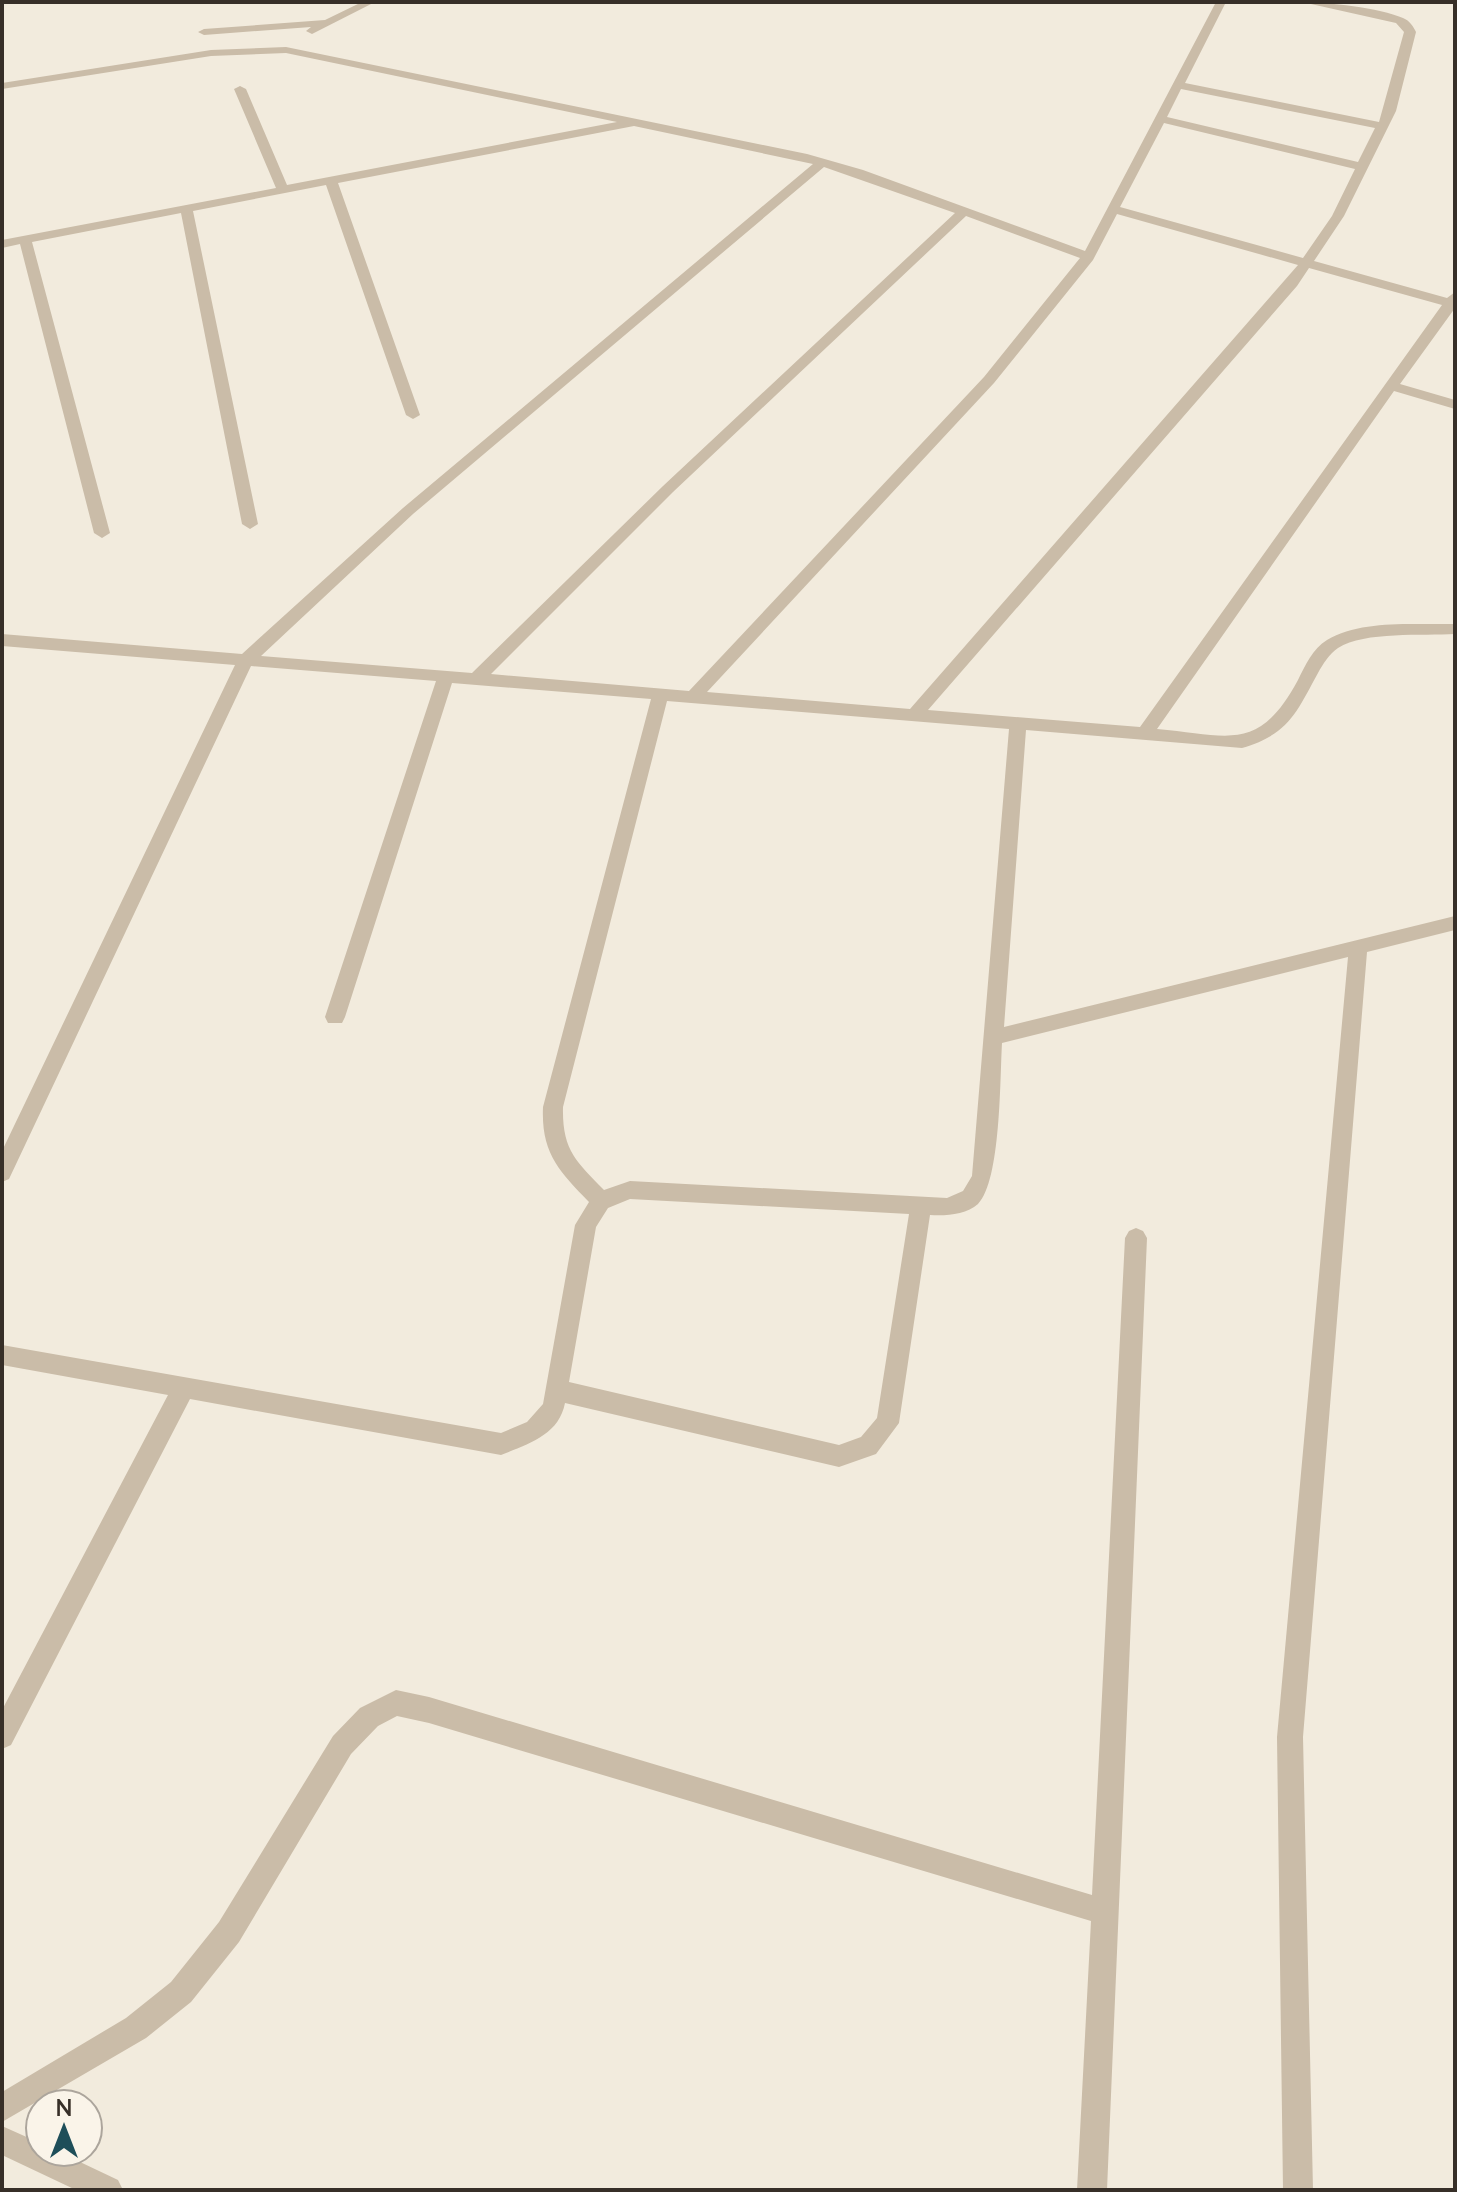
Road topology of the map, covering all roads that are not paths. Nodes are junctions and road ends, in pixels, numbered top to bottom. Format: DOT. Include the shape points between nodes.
graph roads {
  1 [pos="370,2"];
  2 [pos="1221,2"];
  3 [pos="1307,2"];
  4 [pos="1328,4"];
  5 [pos="323,23"];
  6 [pos="204,32"];
  7 [pos="286,50"];
  8 [pos="1177,85"];
  9 [pos="2,86"];
  10 [pos="240,89"];
  11 [pos="1160,119"];
  12 [pos="640,121"];
  13 [pos="1382,126"];
  14 [pos="822,162"];
  15 [pos="1362,167"];
  16 [pos="331,181"];
  17 [pos="283,190"];
  18 [pos="186,209"];
  19 [pos="1112,209"];
  20 [pos="964,211"];
  21 [pos="25,240"];
  22 [pos="2,244"];
  23 [pos="1088,257"];
  24 [pos="1307,263"];
  25 [pos="1454,301"];
  26 [pos="1391,386"];
  27 [pos="1455,405"];
  28 [pos="413,415"];
  29 [pos="250,524"];
  30 [pos="102,533"];
  31 [pos="1455,629"];
  32 [pos="4,644"];
  33 [pos="246,660"];
  34 [pos="446,677"];
  35 [pos="476,679"];
  36 [pos="660,695"];
  37 [pos="692,698"];
  38 [pos="913,716"];
  39 [pos="1018,724"];
  40 [pos="1144,734"];
  41 [pos="1455,923"];
  42 [pos="1358,947"];
  43 [pos="335,1017"];
  44 [pos="994,1037"];
  45 [pos="2,1173"];
  46 [pos="601,1201"];
  47 [pos="921,1206"];
  48 [pos="1136,1238"];
  49 [pos="2,1355"];
  50 [pos="184,1387"];
  51 [pos="556,1390"];
  52 [pos="2,1736"];
  53 [pos="1104,1912"];
  54 [pos="2,2108"];
  55 [pos="2,2140"];
  56 [pos="108,2190"];
  57 [pos="1092,2190"];
  58 [pos="1298,2190"];
  1 -- 5 [label="street"];
  2 -- 8 [label="street"];
  3 -- 4 [label="street"];
  4 -- 13 [label="street" via="1407,25 1407,45"];
  5 -- 6 [label="street"];
  5 -- 7 [label="street"];
  7 -- 9 [label="street" via="211,53"];
  7 -- 12 [label="street"];
  8 -- 11 [label="street"];
  8 -- 13 [label="street"];
  10 -- 17 [label="street"];
  11 -- 15 [label="street"];
  11 -- 19 [label="street"];
  12 -- 14 [label="street"];
  12 -- 16 [label="street"];
  13 -- 15 [label="street"];
  14 -- 20 [label="street"];
  14 -- 33 [label="street" via="408,511"];
  15 -- 24 [label="street"];
  16 -- 17 [label="street"];
  16 -- 28 [label="street"];
  17 -- 18 [label="street"];
  18 -- 21 [label="street"];
  18 -- 29 [label="street"];
  19 -- 23 [label="street"];
  19 -- 24 [label="street"];
  20 -- 23 [label="street"];
  20 -- 35 [label="street" via="668,489"];
  21 -- 22 [label="street"];
  21 -- 30 [label="street"];
  23 -- 37 [label="street" via="989,380"];
  24 -- 25 [label="street"];
  24 -- 38 [label="street"];
  25 -- 26 [label="street"];
  26 -- 27 [label="street"];
  26 -- 40 [label="street"];
  31 -- 40 [label="street" via="1354,636 1333,643 1320,654 1278,728 1262,737 1242,742"];
  32 -- 33 [label="street"];
  33 -- 34 [label="street"];
  33 -- 45 [label="street"];
  34 -- 35 [label="street"];
  34 -- 43 [label="street"];
  35 -- 36 [label="street"];
  36 -- 37 [label="street"];
  36 -- 46 [label="street" via="550,1132 556,1152"];
  37 -- 38 [label="street"];
  38 -- 39 [label="street"];
  39 -- 40 [label="street"];
  39 -- 44 [label="street"];
  41 -- 42 [label="street"];
  42 -- 44 [label="street"];
  42 -- 58 [label="street" via="1290,1737"];
  44 -- 47 [label="street" via="982,1178 970,1198 948,1207"];
  46 -- 47 [label="street" via="630,1190"];
  46 -- 51 [label="street" via="586,1225"];
  47 -- 51 [label="street" via="888,1423 868,1446 839,1456"];
  48 -- 53 [label="street"];
  49 -- 50 [label="street"];
  50 -- 51 [label="street" via="501,1444 535,1430 553,1409"];
  50 -- 52 [label="street"];
  53 -- 54 [label="street" via="396,1703 369,1717 342,1745 229,1932 181,1992 136,2028"];
  53 -- 57 [label="street"];
  55 -- 56 [label="street"];
}
